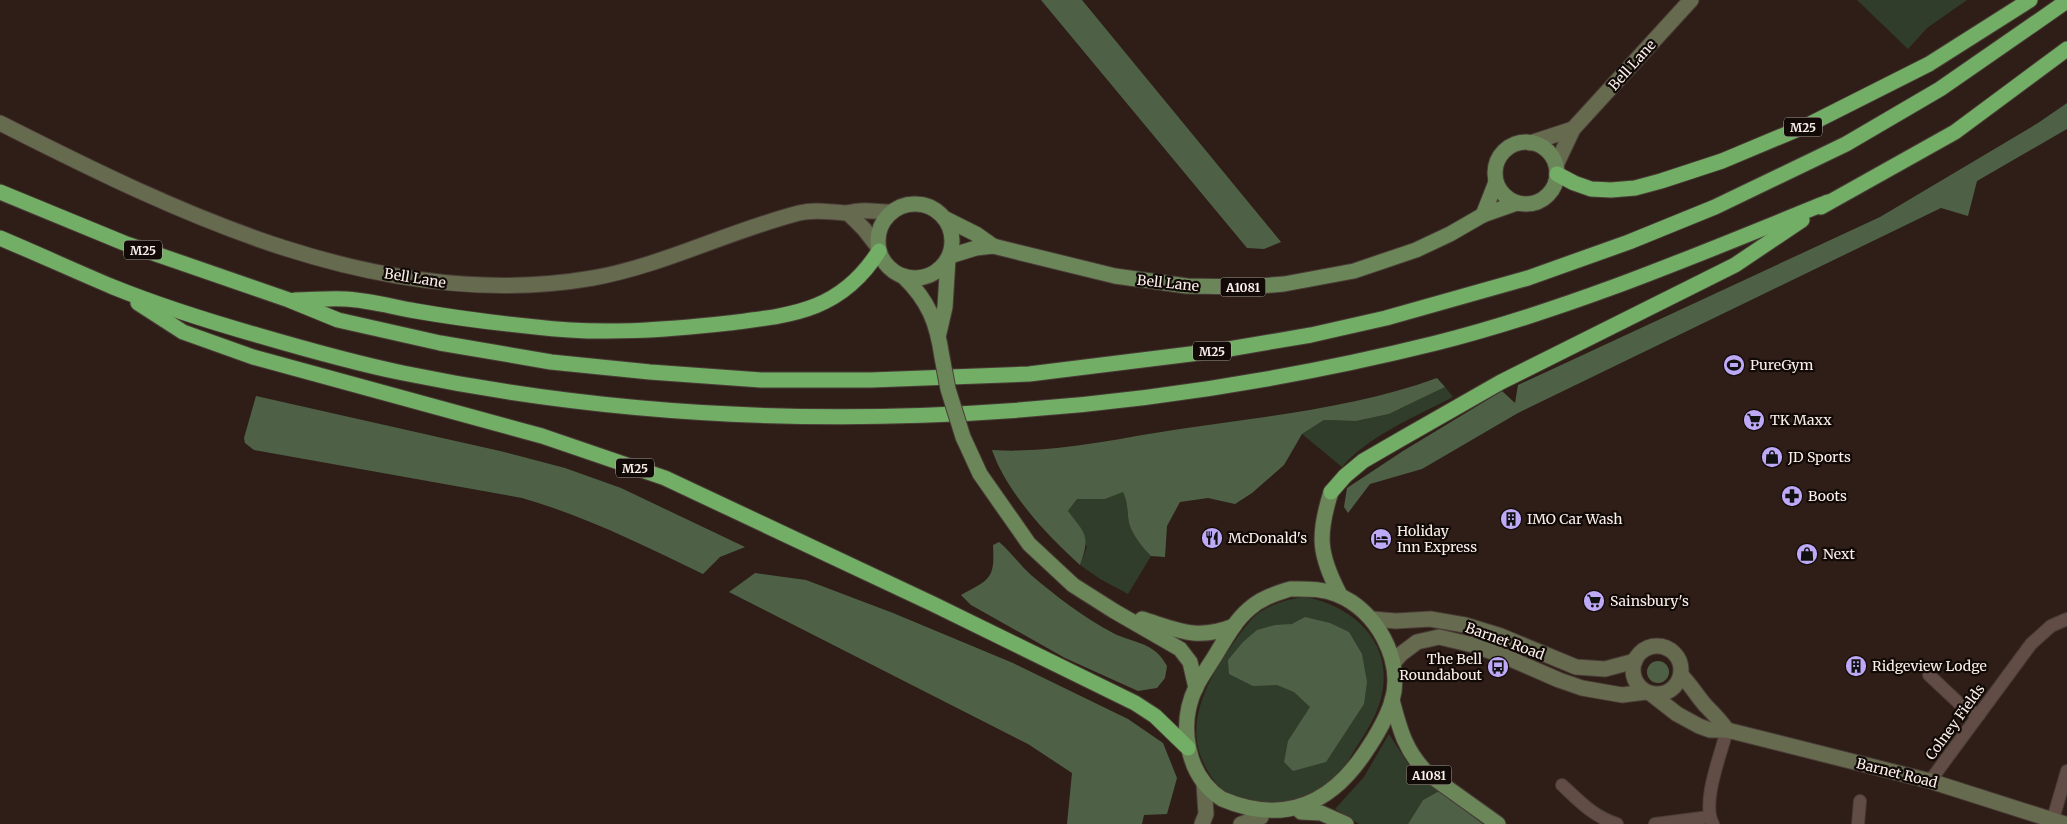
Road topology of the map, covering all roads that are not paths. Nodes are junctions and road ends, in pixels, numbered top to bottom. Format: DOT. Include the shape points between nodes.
graph roads {
  1 [pos="1691,0"];
  2 [pos="2030,0"];
  3 [pos="2067,1"];
  4 [pos="2067,49"];
  5 [pos="0,123"];
  6 [pos="1574,129"];
  7 [pos="1530,142"];
  8 [pos="1557,170"];
  9 [pos="1496,182"];
  10 [pos="0,192"];
  11 [pos="1828,202"];
  12 [pos="1517,204"];
  13 [pos="891,212"];
  14 [pos="848,213"];
  15 [pos="1483,214"];
  16 [pos="946,219"];
  17 [pos="0,238"];
  18 [pos="993,246"];
  19 [pos="879,249"];
  20 [pos="949,257"];
  21 [pos="903,276"];
  22 [pos="116,288"];
  23 [pos="289,300"];
  24 [pos="939,333"];
  25 [pos="1331,492"];
  26 [pos="1340,595"];
  27 [pos="1114,611"];
  28 [pos="1372,619"];
  29 [pos="2067,619"];
  30 [pos="1234,626"];
  31 [pos="1635,661"];
  32 [pos="1393,663"];
  33 [pos="1681,675"];
  34 [pos="1929,675"];
  35 [pos="1196,688"];
  36 [pos="1648,692"];
  37 [pos="1392,700"];
  38 [pos="1979,715"];
  39 [pos="1727,730"];
  40 [pos="1188,748"];
  41 [pos="2067,772"];
  42 [pos="1930,781"];
  43 [pos="1204,784"];
  44 [pos="1562,785"];
  45 [pos="1860,801"];
  46 [pos="1301,812"];
  47 [pos="1261,817"];
  48 [pos="1711,821"];
  49 [pos="2059,822"];
  50 [pos="1202,824"];
  51 [pos="1241,824"];
  52 [pos="1346,824"];
  53 [pos="1498,824"];
  54 [pos="1617,824"];
  55 [pos="1655,824"];
  56 [pos="1858,824"];
  1 -- 6 [label="street, Bell Lane"];
  2 -- 8 [label="highway, M25" via="1929,64 1808,125 1722,160 1635,188 1610,190 1591,190 1574,183"];
  3 -- 23 [label="highway, M25" via="1940,89 1863,134 1715,207 1528,278 1386,318 1311,335 1028,374 761,380 551,362 496,353 338,320"];
  4 -- 11 [label="highway, M25" via="1955,132"];
  5 -- 14 [label="street, Bell Lane" via="195,216 251,238 310,257 442,283 523,286 594,278 656,262 798,213 828,210"];
  6 -- 7 [label="street"];
  6 -- 8 [label="street, Bell Lane"];
  7 -- 8 [label="main road" via="1547,150"];
  7 -- 9 [label="main road" via="1513,146 1500,157"];
  8 -- 12 [label="main road" via="1556,183 1544,198 1527,205"];
  9 -- 12 [label="main road" via="1500,192"];
  9 -- 15 [label="main road"];
  10 -- 23 [label="highway, M25" via="124,243"];
  11 -- 22 [label="highway, M25" via="1624,283 1437,343 1228,385 1001,411 790,417 593,404 506,392 402,373 314,352 197,318"];
  11 -- 25 [label="highway, M25" via="1735,265 1501,382 1363,461"];
  12 -- 15 [label="main road, Bell Lane / A1081"];
  13 -- 14 [label="street, Bell Lane"];
  13 -- 16 [label="main road" via="914,203 927,205"];
  13 -- 19 [label="main road" via="879,231"];
  14 -- 19 [label="street"];
  15 -- 18 [label="main road, Bell Lane / A1081" via="1416,250 1354,271 1246,288 1187,286 1115,276"];
  16 -- 18 [label="main road, Bell Lane / A1081"];
  16 -- 20 [label="main road" via="953,241"];
  17 -- 22 [label="highway, M25"];
  18 -- 20 [label="main road, Bell Lane / A1081"];
  19 -- 21 [label="main road" via="884,262"];
  19 -- 23 [label="highway, M25" via="869,266 846,289 820,305 774,317 711,325 642,330 539,328 346,299"];
  20 -- 21 [label="main road" via="936,272 926,277"];
  20 -- 24 [label="main road"];
  21 -- 24 [label="main road" via="925,300"];
  22 -- 40 [label="highway, M25" via="183,332 244,354 542,436 665,478 1135,703 1155,716"];
  24 -- 27 [label="main road, bridge" via="948,389 963,437 980,474 1029,544 1073,585"];
  25 -- 26 [label="main road" via="1322,521 1321,544 1326,569"];
  26 -- 28 [label="main road"];
  26 -- 30 [label="main road" via="1316,589 1290,589 1262,599 1248,609"];
  27 -- 30 [label="main road" via="1197,634"];
  27 -- 35 [label="main road" via="1180,649 1190,662"];
  28 -- 31 [label="street, Barnet Road" via="1396,622 1430,620 1465,625 1583,668 1605,669"];
  28 -- 32 [label="main road"];
  29 -- 38 [label="street, Colney Fields" via="2051,626 2031,644"];
  30 -- 35 [label="main road"];
  31 -- 33 [label="street" via="1649,647 1664,647 1677,656"];
  31 -- 36 [label="street" via="1636,682"];
  32 -- 36 [label="street, Barnet Road" via="1418,642 1439,637 1506,656 1582,688 1622,695"];
  32 -- 37 [label="main road"];
  33 -- 36 [label="street" via="1665,693"];
  33 -- 39 [label="street"];
  34 -- 38 [label="street" via="1962,706"];
  35 -- 40 [label="main road" via="1187,726"];
  36 -- 39 [label="street, Barnet Road" via="1699,726"];
  37 -- 46 [label="main road" via="1376,737 1350,774 1326,798"];
  37 -- 53 [label="main road, A1081" via="1401,735 1418,764"];
  38 -- 42 [label="street, Colney Fields"];
  39 -- 42 [label="street, Barnet Road"];
  39 -- 48 [label="street" via="1709,801"];
  40 -- 43 [label="main road"];
  41 -- 49 [label="street"];
  42 -- 49 [label="street, Barnet Road"];
  43 -- 47 [label="main road" via="1238,809"];
  43 -- 50 [label="street" via="1206,814"];
  44 -- 54 [label="street" via="1600,818"];
  45 -- 56 [label="street"];
  46 -- 47 [label="main road"];
  46 -- 52 [label="main road" via="1321,813"];
  47 -- 51 [label="street"];
  48 -- 55 [label="street"];
}
